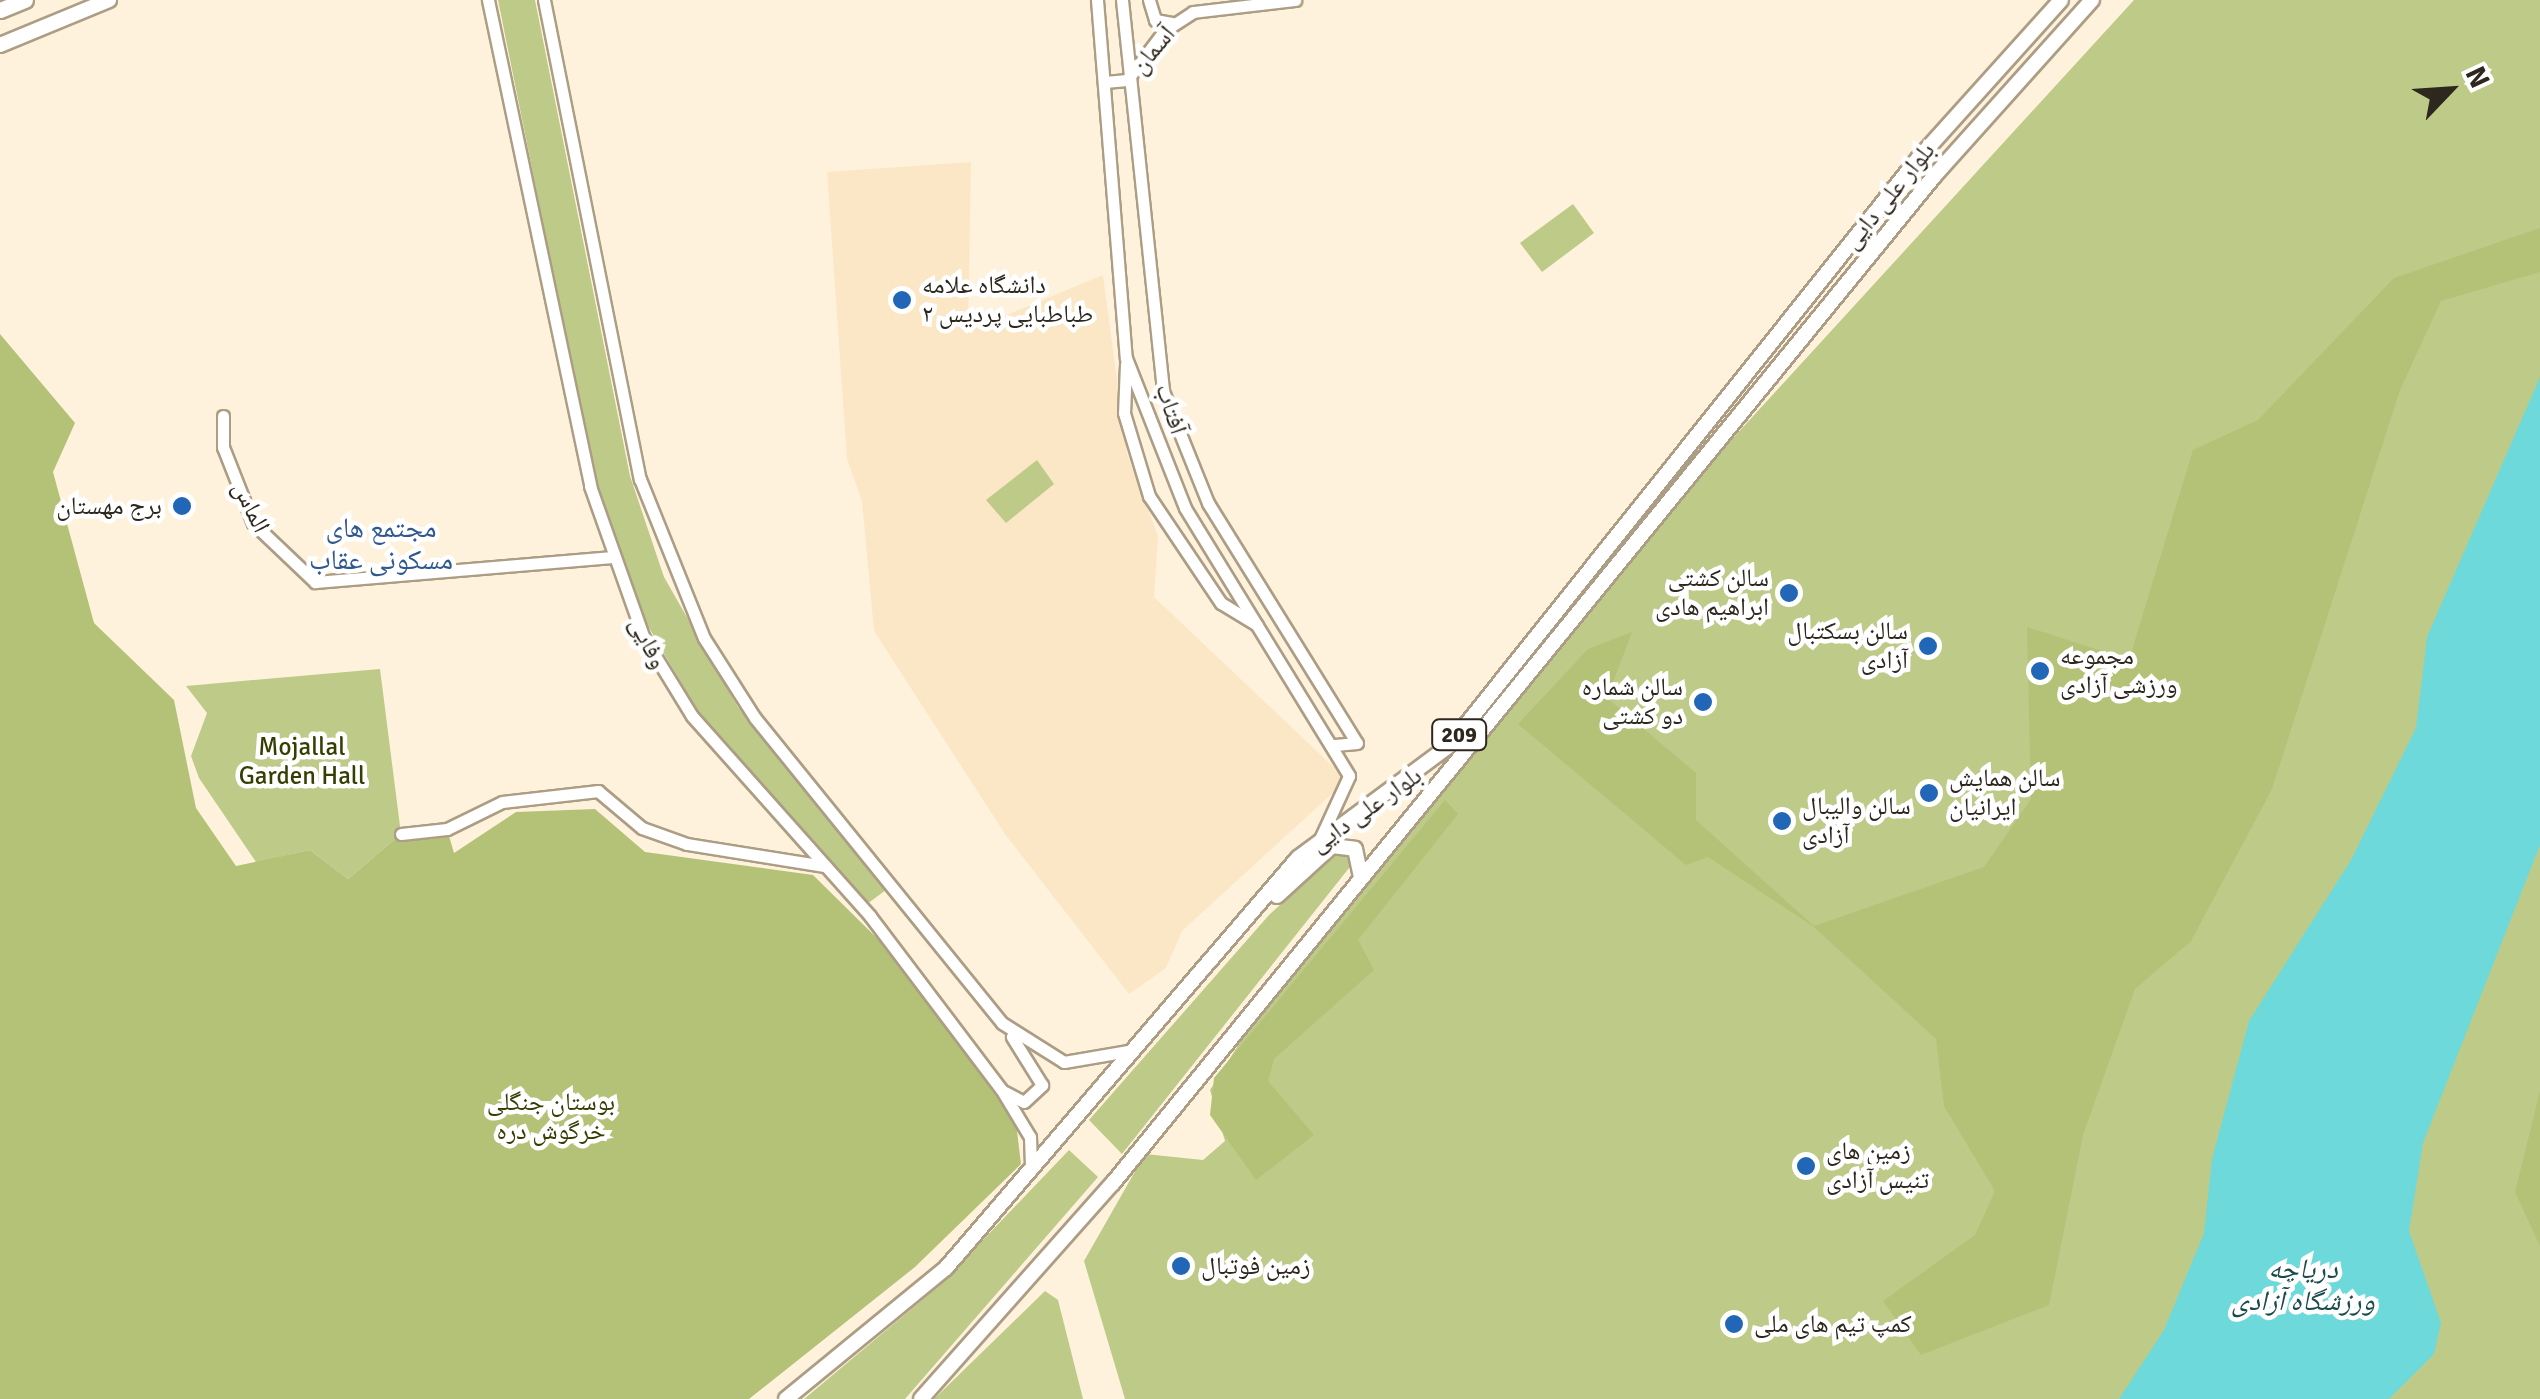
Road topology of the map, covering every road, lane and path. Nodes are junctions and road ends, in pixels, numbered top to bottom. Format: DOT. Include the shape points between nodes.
graph roads {
  1 [pos="108,0"];
  2 [pos="488,0"];
  3 [pos="495,0"];
  4 [pos="544,0"];
  5 [pos="1097,0"];
  6 [pos="1122,0"];
  7 [pos="1149,0"];
  8 [pos="1295,0"];
  9 [pos="2061,0"];
  10 [pos="2092,0"];
  11 [pos="1172,23"];
  12 [pos="500,28"];
  13 [pos="0,45"];
  14 [pos="1128,80"];
  15 [pos="1104,82"];
  16 [pos="1126,355"];
  17 [pos="224,416"];
  18 [pos="610,558"];
  19 [pos="1260,626"];
  20 [pos="1332,745"];
  21 [pos="401,834"];
  22 [pos="1321,837"];
  23 [pos="825,866"];
  24 [pos="1361,878"];
  25 [pos="1244,926"];
  26 [pos="1002,1022"];
  27 [pos="1134,1050"];
  28 [pos="1001,1090"];
  29 [pos="1031,1175"];
  30 [pos="786,1399"];
  31 [pos="920,1399"];
  1 -- 13 [label="main road"];
  2 -- 12 [label="street, وفایی"];
  3 -- 12 [label="street"];
  4 -- 26 [label="street, وفایی" via="640,479 676,584 755,718"];
  5 -- 15 [label="street, آفتاب"];
  6 -- 14 [label="street, آفتاب"];
  7 -- 11 [label="street" via="1155,20"];
  8 -- 11 [label="street, آسمان" via="1205,9"];
  9 -- 22 [label="main road, بلوار علی دایی / 209" via="1917,160 1450,746"];
  10 -- 24 [label="main road, بلوار علی دایی / 209" via="1935,175"];
  11 -- 14 [label="street, آسمان"];
  12 -- 18 [label="street, وفایی"];
  14 -- 15 [label="street"];
  14 -- 20 [label="street, آفتاب" via="1163,392 1208,504 1357,743"];
  15 -- 16 [label="street, آفتاب"];
  16 -- 19 [label="street, آفتاب" via="1185,508"];
  16 -- 19 [label="street" via="1124,413 1149,496 1221,603"];
  17 -- 18 [label="street, الماس" via="224,447 253,523 315,582"];
  18 -- 23 [label="street, وفایی" via="692,716"];
  19 -- 20 [label="street, آفتاب"];
  20 -- 22 [label="street, آفتاب" via="1349,776"];
  21 -- 23 [label="street" via="447,829 502,802 598,791 642,828 672,839"];
  22 -- 25 [label="main road, بلوار علی دایی / 209"];
  23 -- 28 [label="street, وفایی"];
  24 -- 25 [label="main road" via="1355,849 1332,846"];
  24 -- 31 [label="main road, بلوار علی دایی / 209" via="1113,1183"];
  25 -- 27 [label="main road, بلوار علی دایی / 209"];
  26 -- 27 [label="street, وفایی" via="1064,1062"];
  26 -- 28 [label="street" via="1042,1085 1024,1102"];
  27 -- 29 [label="main road, بلوار علی دایی / 209"];
  28 -- 29 [label="street, وفایی" via="1030,1137"];
  29 -- 30 [label="main road, بلوار علی دایی / 209" via="946,1268"];
}
